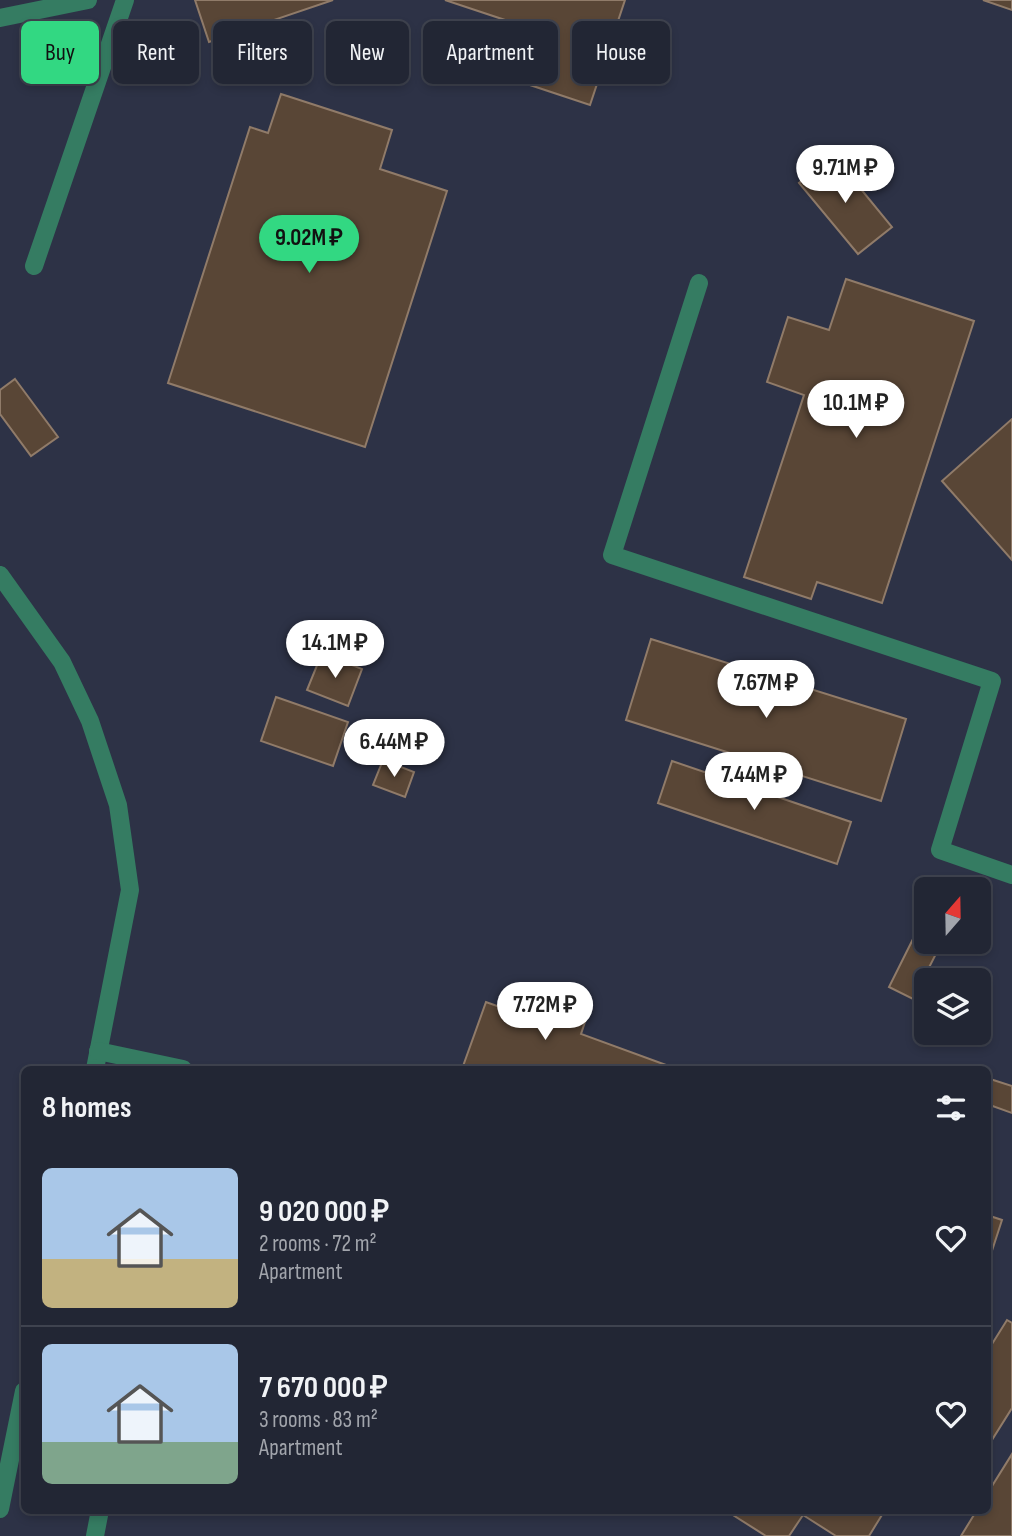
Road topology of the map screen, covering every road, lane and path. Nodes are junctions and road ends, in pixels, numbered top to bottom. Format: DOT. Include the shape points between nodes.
graph roads {
  1 [pos="88,0"];
  2 [pos="125,0"];
  3 [pos="0,18"];
  4 [pos="34,266"];
  5 [pos="699,283"];
  6 [pos="0,575"];
  7 [pos="1012,875"];
  8 [pos="99,1051"];
  9 [pos="96,1066"];
  10 [pos="169,1066"];
  11 [pos="21,1406"];
  12 [pos="0,1509"];
  13 [pos="99,1514"];
  14 [pos="95,1536"];
  1 -- 3 [label="street"];
  2 -- 4 [label="street"];
  5 -- 7 [label="street" via="612,555 992,681 940,850"];
  6 -- 8 [label="street" via="62,662 90,721 118,806 130,890"];
  8 -- 9 [label="street"];
  8 -- 10 [label="street"];
  11 -- 12 [label="street"];
  13 -- 14 [label="street"];
}
